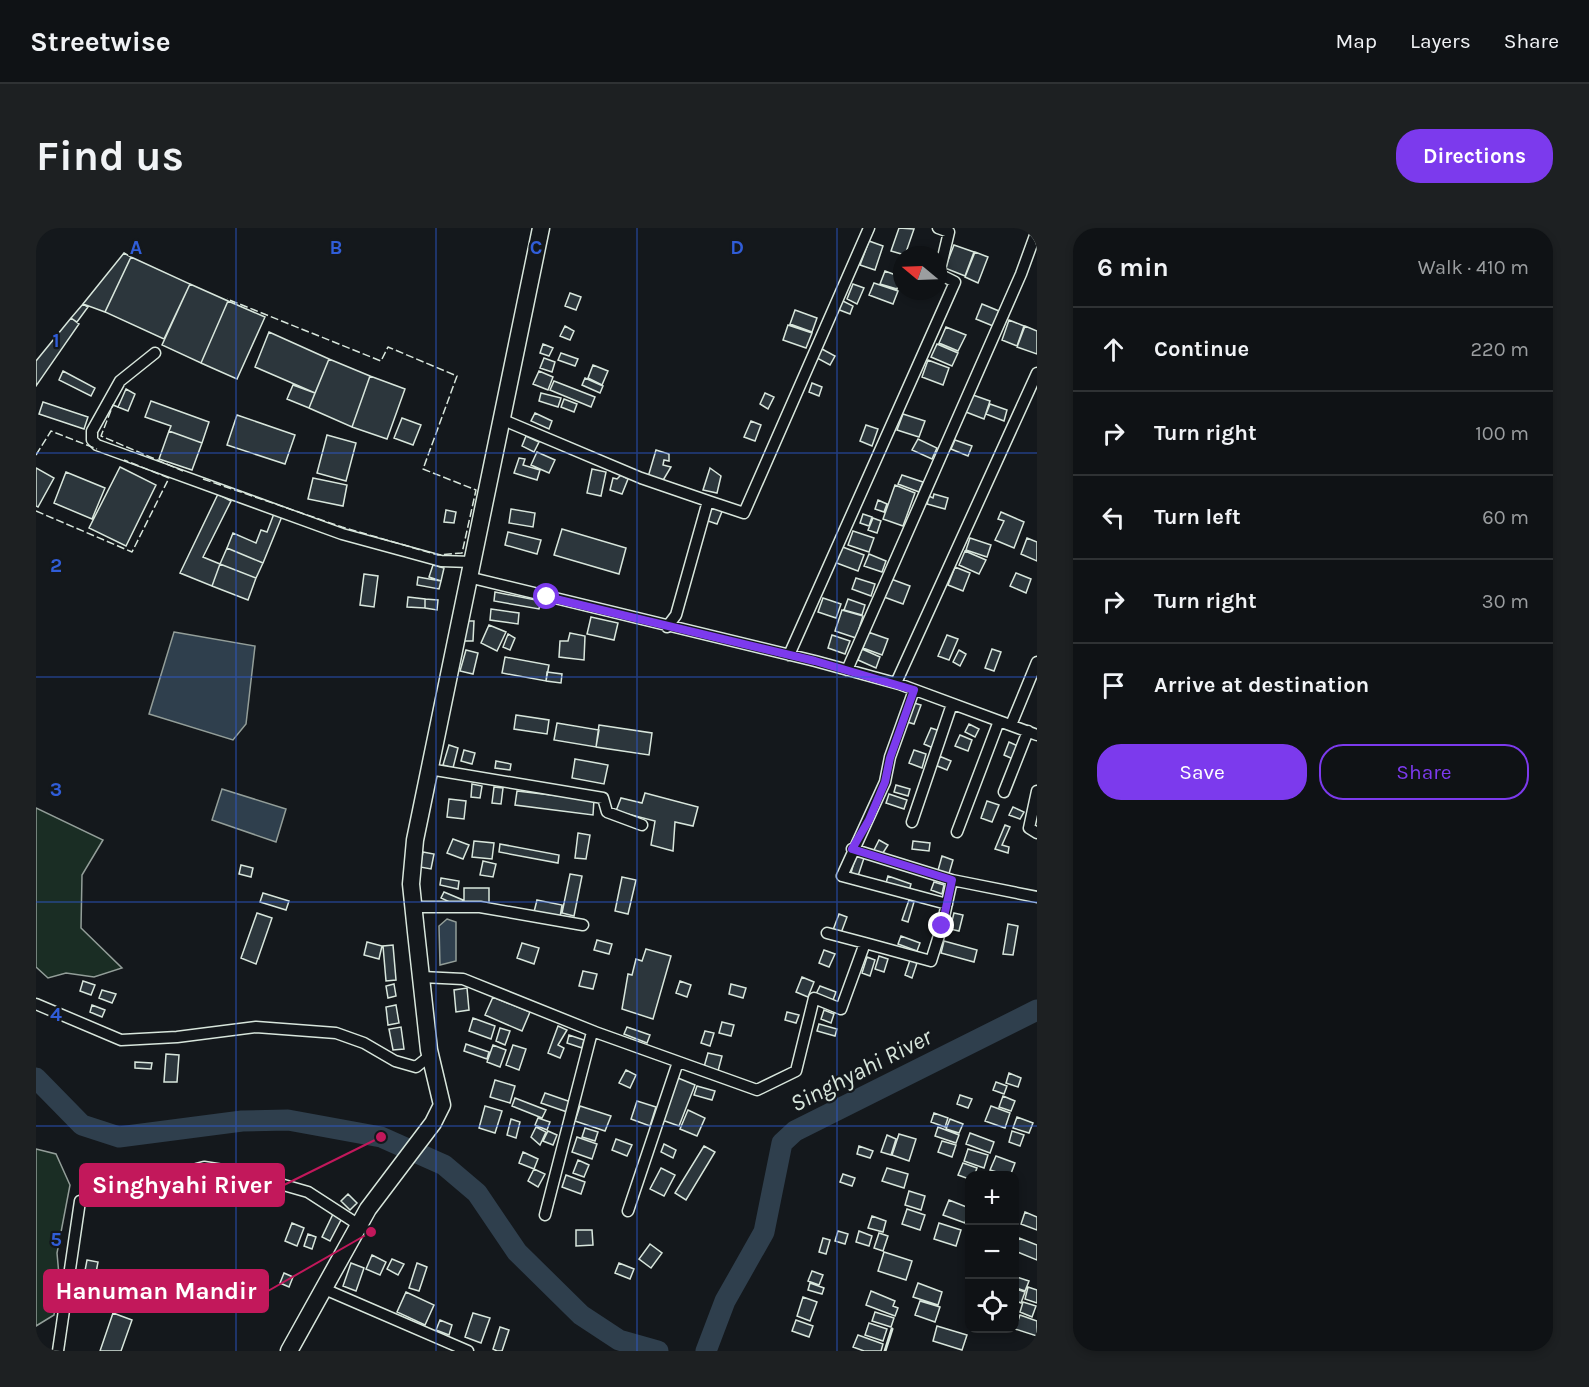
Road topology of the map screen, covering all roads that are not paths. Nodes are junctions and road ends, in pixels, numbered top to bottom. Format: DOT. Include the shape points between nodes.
graph roads {
  1 [pos="542,228"];
  2 [pos="870,228"];
  3 [pos="938,228"];
  4 [pos="1037,230"];
  5 [pos="155,353"];
  6 [pos="1037,373"];
  7 [pos="501,419"];
  8 [pos="708,501"];
  9 [pos="469,570"];
  10 [pos="667,627"];
  11 [pos="789,655"];
  12 [pos="1037,662"];
  13 [pos="847,670"];
  14 [pos="896,683"];
  15 [pos="914,690"];
  16 [pos="952,704"];
  17 [pos="999,721"];
  18 [pos="1011,726"];
  19 [pos="1032,733"];
  20 [pos="429,769"];
  21 [pos="1037,791"];
  22 [pos="1004,792"];
  23 [pos="912,822"];
  24 [pos="642,825"];
  25 [pos="957,832"];
  26 [pos="1037,833"];
  27 [pos="852,849"];
  28 [pos="952,880"];
  29 [pos="1037,897"];
  30 [pos="946,904"];
  31 [pos="414,907"];
  32 [pos="583,925"];
  33 [pos="827,933"];
  34 [pos="865,943"];
  35 [pos="422,977"];
  36 [pos="36,1005"];
  37 [pos="595,1032"];
  38 [pos="432,1054"];
  39 [pos="678,1062"];
  40 [pos="628,1211"];
  41 [pos="545,1215"];
  42 [pos="359,1225"];
  43 [pos="322,1288"];
  44 [pos="58,1351"];
  45 [pos="290,1351"];
  46 [pos="468,1351"];
  1 -- 7 [label="main road"];
  2 -- 8 [label="street" via="744,513"];
  3 -- 11 [label="street" via="949,232 939,274 955,282"];
  4 -- 13 [label="street" via="1022,274"];
  5 -- 9 [label="street" via="120,381 92,431 92,440 97,445 342,534"];
  6 -- 14 [label="street"];
  7 -- 8 [label="street" via="641,478"];
  7 -- 9 [label="main road"];
  8 -- 10 [label="street" via="676,615"];
  9 -- 10 [label="street"];
  9 -- 20 [label="main road"];
  10 -- 11 [label="street"];
  11 -- 13 [label="street"];
  12 -- 18 [label="street"];
  13 -- 14 [label="street"];
  14 -- 15 [label="street"];
  15 -- 16 [label="street"];
  15 -- 27 [label="street" via="885,782"];
  16 -- 17 [label="street"];
  16 -- 23 [label="street"];
  17 -- 18 [label="street"];
  17 -- 25 [label="street"];
  18 -- 19 [label="street"];
  19 -- 22 [label="street"];
  20 -- 24 [label="street" via="603,798 607,812"];
  20 -- 31 [label="main road" via="415,840 411,884"];
  21 -- 26 [label="street" via="1029,828"];
  27 -- 28 [label="street"];
  27 -- 30 [label="street" via="842,876"];
  28 -- 29 [label="street"];
  28 -- 30 [label="street"];
  30 -- 34 [label="street" via="931,961"];
  31 -- 32 [label="street" via="480,907"];
  31 -- 35 [label="main road"];
  33 -- 34 [label="street"];
  34 -- 39 [label="street" via="841,1009 814,998 796,1071 757,1090"];
  35 -- 37 [label="street" via="463,979"];
  35 -- 38 [label="main road"];
  36 -- 38 [label="street" via="121,1040 256,1027 336,1033 416,1067"];
  37 -- 39 [label="street"];
  37 -- 41 [label="street"];
  38 -- 42 [label="main road" via="442,1105"];
  39 -- 40 [label="street"];
  42 -- 43 [label="main road"];
  42 -- 44 [label="street" via="308,1192 242,1173 204,1167 80,1201"];
  43 -- 45 [label="main road"];
  43 -- 46 [label="street"];
}
